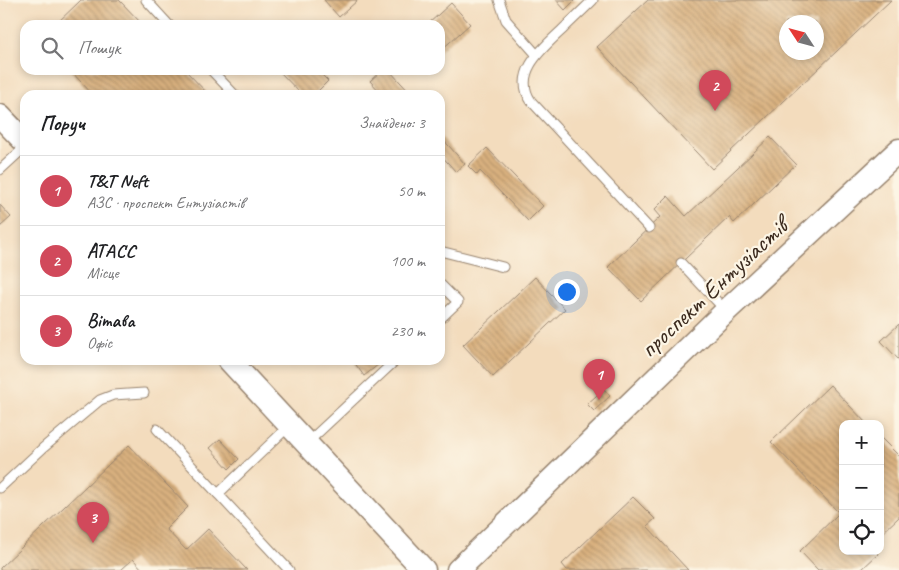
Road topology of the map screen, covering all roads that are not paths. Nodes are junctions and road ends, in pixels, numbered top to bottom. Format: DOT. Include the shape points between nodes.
graph roads {
  1 [pos="146,0"];
  2 [pos="499,0"];
  3 [pos="593,0"];
  4 [pos="164,20"];
  5 [pos="536,54"];
  6 [pos="217,75"];
  7 [pos="230,90"];
  8 [pos="0,116"];
  9 [pos="20,137"];
  10 [pos="899,150"];
  11 [pos="20,152"];
  12 [pos="0,170"];
  13 [pos="649,228"];
  14 [pos="445,252"];
  15 [pos="681,263"];
  16 [pos="503,267"];
  17 [pos="445,289"];
  18 [pos="726,311"];
  19 [pos="445,314"];
  20 [pos="234,365"];
  21 [pos="391,365"];
  22 [pos="144,392"];
  23 [pos="290,425"];
  24 [pos="157,429"];
  25 [pos="307,443"];
  26 [pos="0,488"];
  27 [pos="218,494"];
  28 [pos="289,570"];
  29 [pos="424,570"];
  30 [pos="458,570"];
  1 -- 4 [label="lane"];
  2 -- 5 [label="lane" via="506,20"];
  3 -- 5 [label="lane"];
  5 -- 13 [label="lane" via="526,75 524,90 527,96"];
  6 -- 7 [label="lane"];
  8 -- 9 [label="street"];
  10 -- 18 [label="street, проспект Ентузіастів"];
  11 -- 12 [label="lane"];
  14 -- 16 [label="lane"];
  15 -- 18 [label="lane"];
  17 -- 19 [label="lane" via="458,302"];
  18 -- 30 [label="street, проспект Ентузіастів"];
  20 -- 23 [label="street"];
  21 -- 25 [label="lane"];
  22 -- 26 [label="lane" via="100,400"];
  23 -- 25 [label="street"];
  23 -- 27 [label="lane"];
  24 -- 27 [label="lane"];
  25 -- 29 [label="street"];
  27 -- 28 [label="lane"];
}
